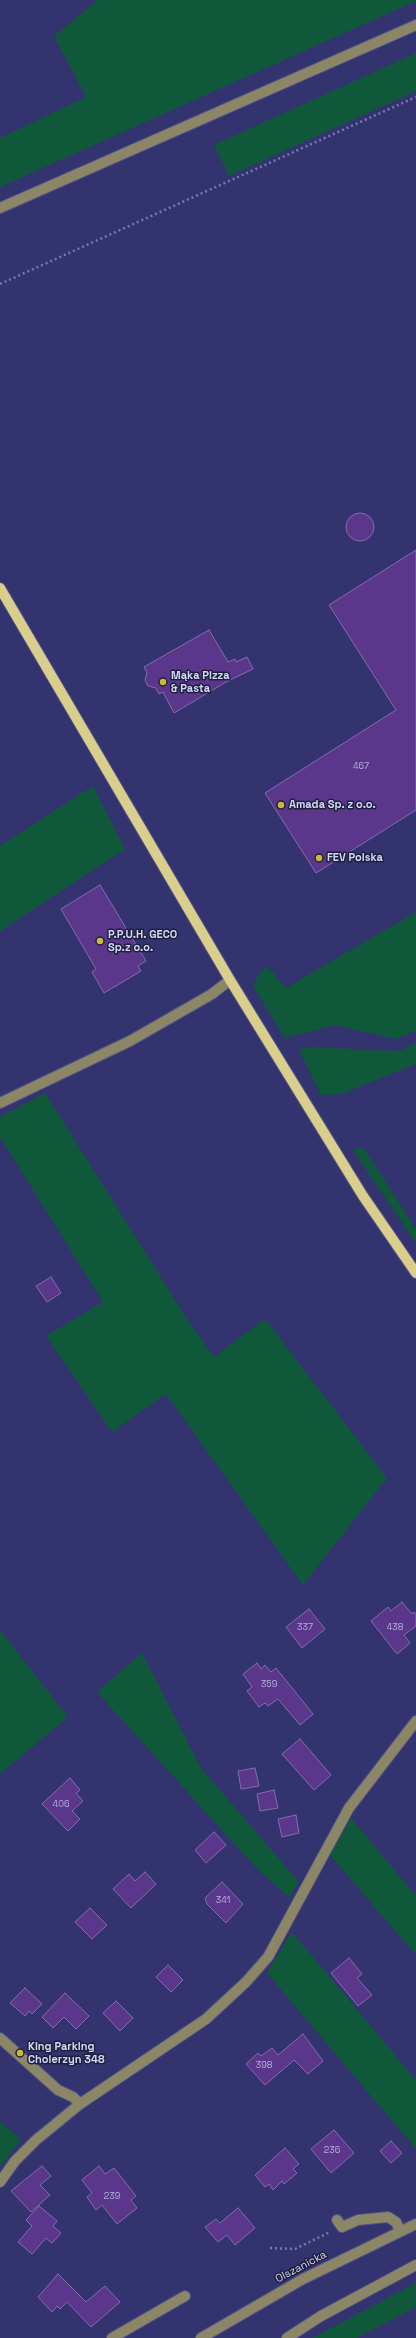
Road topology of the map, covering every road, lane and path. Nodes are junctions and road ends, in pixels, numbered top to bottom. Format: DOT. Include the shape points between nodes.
graph roads {
  1 [pos="416,25"];
  2 [pos="416,97"];
  3 [pos="0,208"];
  4 [pos="0,284"];
  5 [pos="0,588"];
  6 [pos="230,980"];
  7 [pos="0,1103"];
  8 [pos="416,1273"];
  9 [pos="416,1721"];
  10 [pos="0,2038"];
  11 [pos="80,2104"];
  12 [pos="0,2182"];
  13 [pos="340,2224"];
  14 [pos="416,2224"];
  15 [pos="400,2231"];
  16 [pos="270,2248"];
  17 [pos="416,2265"];
  18 [pos="185,2296"];
  19 [pos="112,2338"];
  20 [pos="201,2338"];
  21 [pos="287,2338"];
  1 -- 3 [label="street"];
  2 -- 4 [label="path"];
  5 -- 6 [label="main road"];
  6 -- 7 [label="street" via="212,994 130,1041"];
  6 -- 8 [label="main road" via="359,1189"];
  9 -- 11 [label="street" via="349,1808 268,1957 246,1982 206,2019"];
  10 -- 11 [label="street" via="58,2090 73,2097"];
  11 -- 12 [label="street" via="36,2140 15,2161"];
  13 -- 15 [label="street" via="388,2217 396,2222"];
  13 -- 16 [label="path" via="295,2249"];
  14 -- 15 [label="street, Olszanicka"];
  15 -- 20 [label="street, Olszanicka" via="303,2279"];
  17 -- 21 [label="street" via="321,2316"];
  18 -- 19 [label="street"];
}
